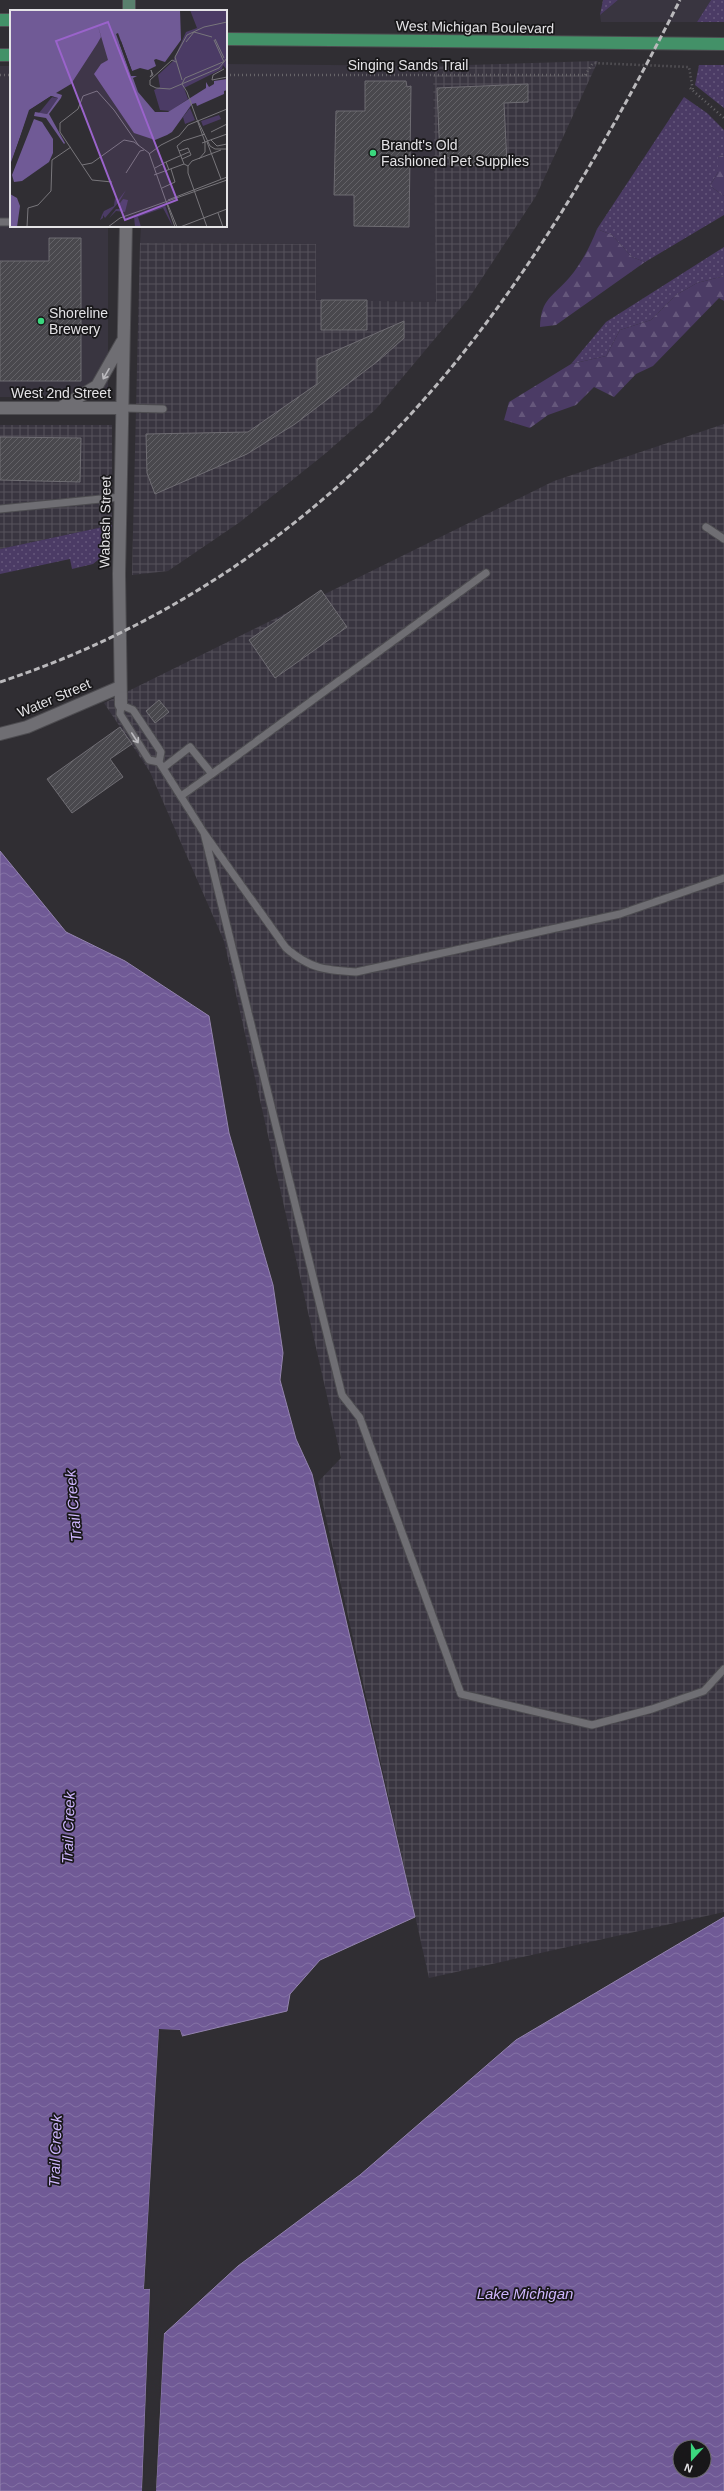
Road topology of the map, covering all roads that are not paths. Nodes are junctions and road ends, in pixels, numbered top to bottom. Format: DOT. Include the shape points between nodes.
graph roads {
  1 [pos="227,39"];
  2 [pos="724,44"];
  3 [pos="0,54"];
  4 [pos="10,55"];
  5 [pos="126,227"];
  6 [pos="124,339"];
  7 [pos="61,407"];
  8 [pos="0,408"];
  9 [pos="123,408"];
  10 [pos="162,409"];
  11 [pos="121,497"];
  12 [pos="0,510"];
  13 [pos="706,527"];
  14 [pos="724,538"];
  15 [pos="486,573"];
  16 [pos="120,686"];
  17 [pos="121,705"];
  18 [pos="0,734"];
  19 [pos="162,765"];
  20 [pos="212,774"];
  21 [pos="181,796"];
  22 [pos="204,832"];
  23 [pos="724,878"];
  24 [pos="724,1669"];
  1 -- 2 [label="main road, West Michigan Boulevard"];
  3 -- 4 [label="main road"];
  5 -- 6 [label="street, Wabash Street"];
  6 -- 7 [label="street, Wabash Street, one-way" via="97,386"];
  6 -- 9 [label="street, Wabash Street"];
  7 -- 8 [label="street, West 2nd Street"];
  7 -- 9 [label="street, West 2nd Street"];
  9 -- 10 [label="lane"];
  9 -- 11 [label="street, Wabash Street"];
  11 -- 12 [label="lane"];
  11 -- 16 [label="street, Wabash Street"];
  13 -- 14 [label="lane"];
  15 -- 20 [label="lane"];
  16 -- 17 [label="street, Wabash Street"];
  16 -- 18 [label="street, Water Street" via="27,727"];
  17 -- 19 [label="lane" via="133,710 144,726 161,752"];
  17 -- 19 [label="lane, one-way" via="120,714 149,760"];
  19 -- 20 [label="lane" via="190,747"];
  19 -- 21 [label="lane"];
  20 -- 21 [label="lane"];
  21 -- 22 [label="lane"];
  22 -- 23 [label="lane" via="286,948 302,962 328,970 356,972 620,914"];
  22 -- 24 [label="lane" via="342,1395 360,1418 461,1694 592,1725 652,1709 704,1691"];
}
